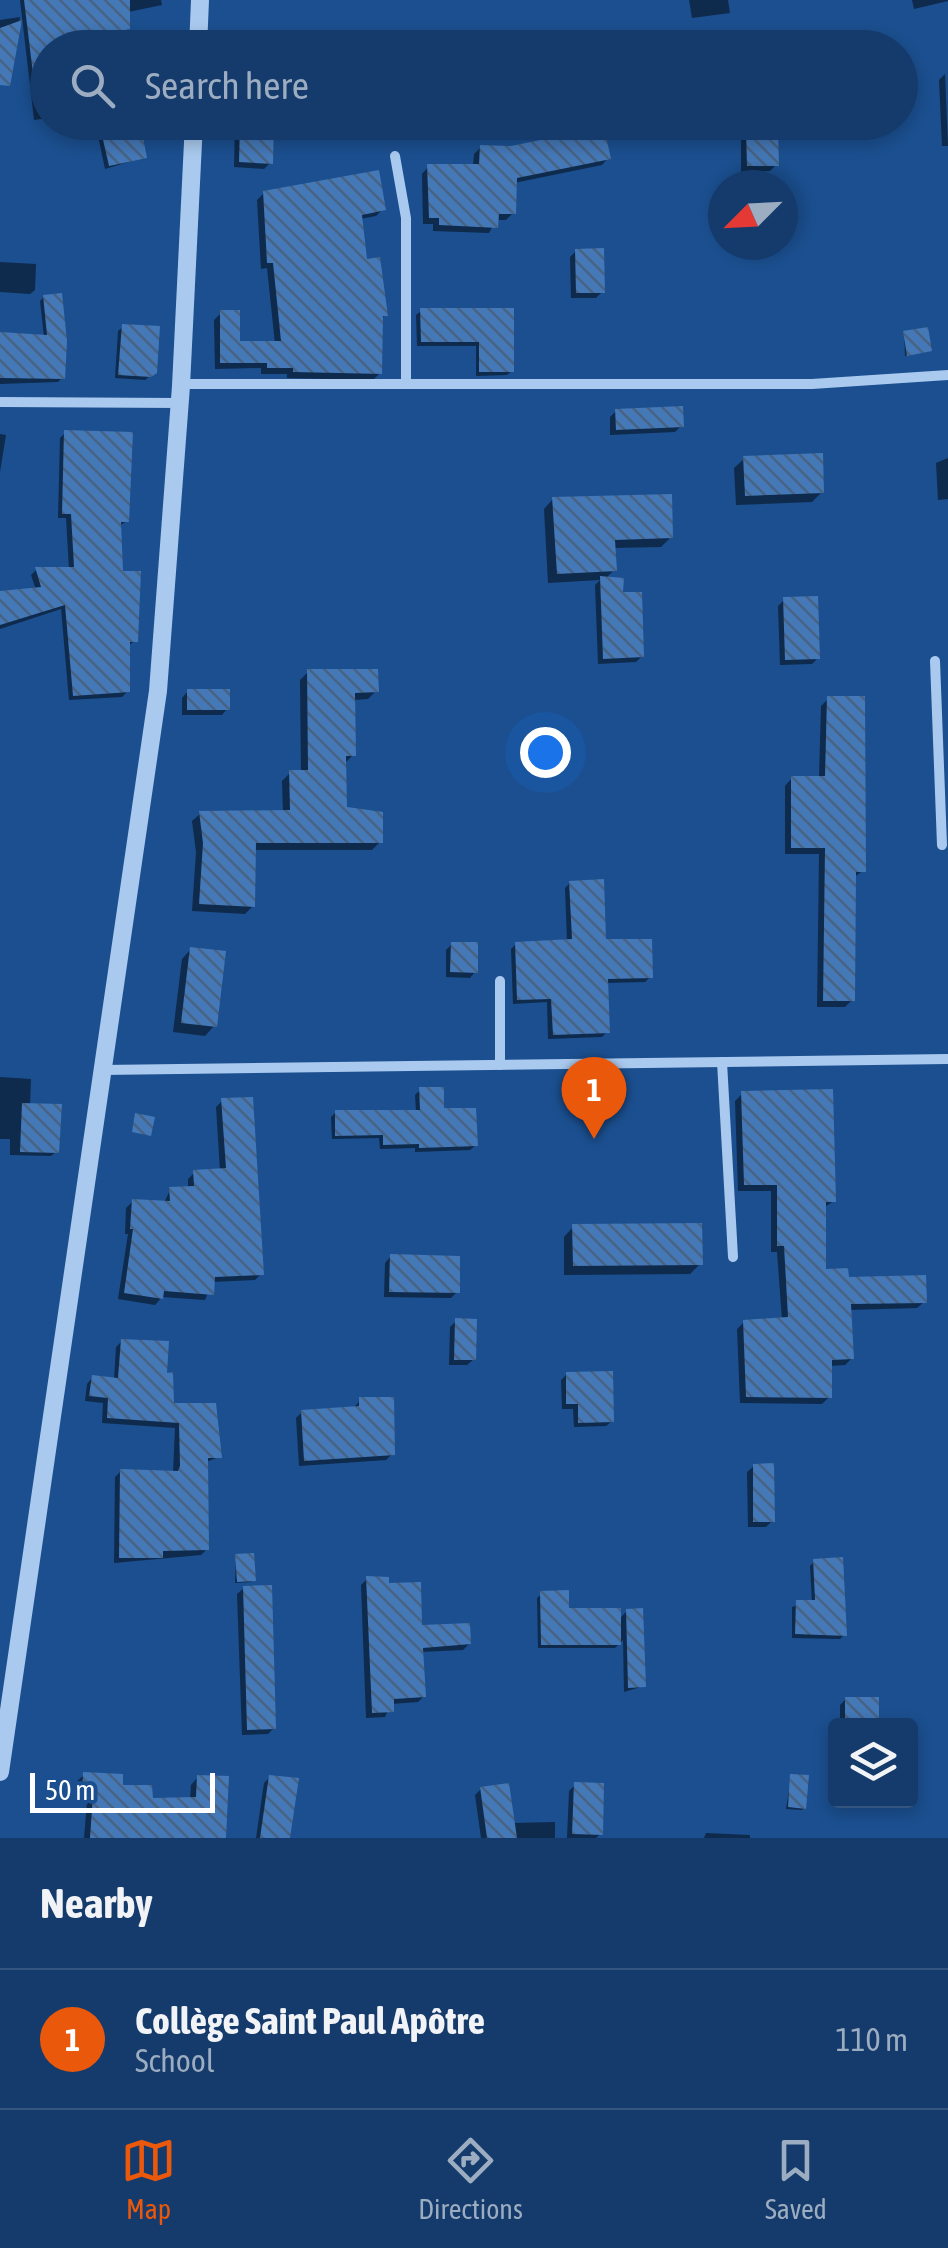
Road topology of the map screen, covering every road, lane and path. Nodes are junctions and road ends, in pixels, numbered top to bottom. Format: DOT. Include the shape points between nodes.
graph roads {
  1 [pos="200,0"];
  2 [pos="199,30"];
  3 [pos="193,140"];
  4 [pos="395,156"];
  5 [pos="948,375"];
  6 [pos="406,384"];
  7 [pos="180,394"];
  8 [pos="0,402"];
  9 [pos="935,661"];
  10 [pos="942,844"];
  11 [pos="500,981"];
  12 [pos="948,1059"];
  13 [pos="722,1062"];
  14 [pos="500,1065"];
  15 [pos="100,1070"];
  16 [pos="733,1258"];
  17 [pos="0,1772"];
  1 -- 2 [label="street"];
  3 -- 7 [label="street"];
  4 -- 6 [label="street" via="406,218"];
  5 -- 6 [label="street" via="812,384"];
  6 -- 7 [label="street"];
  7 -- 8 [label="street"];
  7 -- 15 [label="street" via="158,691"];
  9 -- 10 [label="street"];
  11 -- 14 [label="street"];
  12 -- 13 [label="street"];
  13 -- 14 [label="street"];
  13 -- 16 [label="street"];
  14 -- 15 [label="street"];
  15 -- 17 [label="street"];
}
